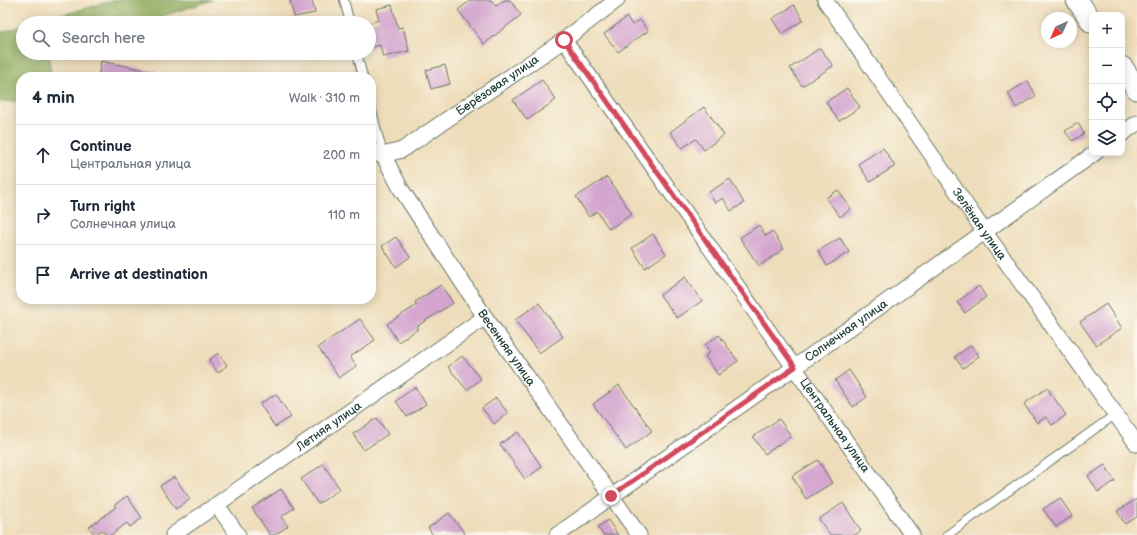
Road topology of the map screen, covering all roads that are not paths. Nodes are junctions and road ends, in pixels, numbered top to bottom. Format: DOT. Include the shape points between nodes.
graph roads {
  1 [pos="344,0"];
  2 [pos="617,0"];
  3 [pos="825,0"];
  4 [pos="1077,0"];
  5 [pos="348,16"];
  6 [pos="1089,18"];
  7 [pos="564,40"];
  8 [pos="359,60"];
  9 [pos="1125,71"];
  10 [pos="362,72"];
  11 [pos="1137,89"];
  12 [pos="1137,123"];
  13 [pos="1125,132"];
  14 [pos="377,154"];
  15 [pos="1091,156"];
  16 [pos="984,231"];
  17 [pos="485,317"];
  18 [pos="795,367"];
  19 [pos="1116,414"];
  20 [pos="1137,444"];
  21 [pos="611,496"];
  22 [pos="217,505"];
  23 [pos="173,535"];
  24 [pos="238,535"];
  25 [pos="557,535"];
  26 [pos="639,535"];
  27 [pos="912,535"];
  28 [pos="947,535"];
  1 -- 5 [label="lane"];
  2 -- 7 [label="street, Берёзовая улица"];
  3 -- 16 [label="street, Зелёная улица"];
  4 -- 6 [label="main road"];
  7 -- 14 [label="street, Берёзовая улица" via="402,150"];
  7 -- 18 [label="street, Центральная улица"];
  8 -- 10 [label="lane"];
  9 -- 11 [label="main road"];
  12 -- 13 [label="street"];
  14 -- 17 [label="street, Весенняя улица"];
  15 -- 16 [label="street, Солнечная улица"];
  16 -- 18 [label="street, Солнечная улица"];
  16 -- 19 [label="street, Зелёная улица"];
  17 -- 21 [label="street, Весенняя улица"];
  17 -- 22 [label="street, Летняя улица"];
  18 -- 21 [label="street, Солнечная улица"];
  18 -- 27 [label="street, Центральная улица"];
  19 -- 20 [label="street, Зелёная улица"];
  19 -- 28 [label="lane"];
  21 -- 25 [label="street, Солнечная улица"];
  21 -- 26 [label="street, Весенняя улица"];
  22 -- 23 [label="street, Летняя улица"];
  22 -- 24 [label="street"];
}
